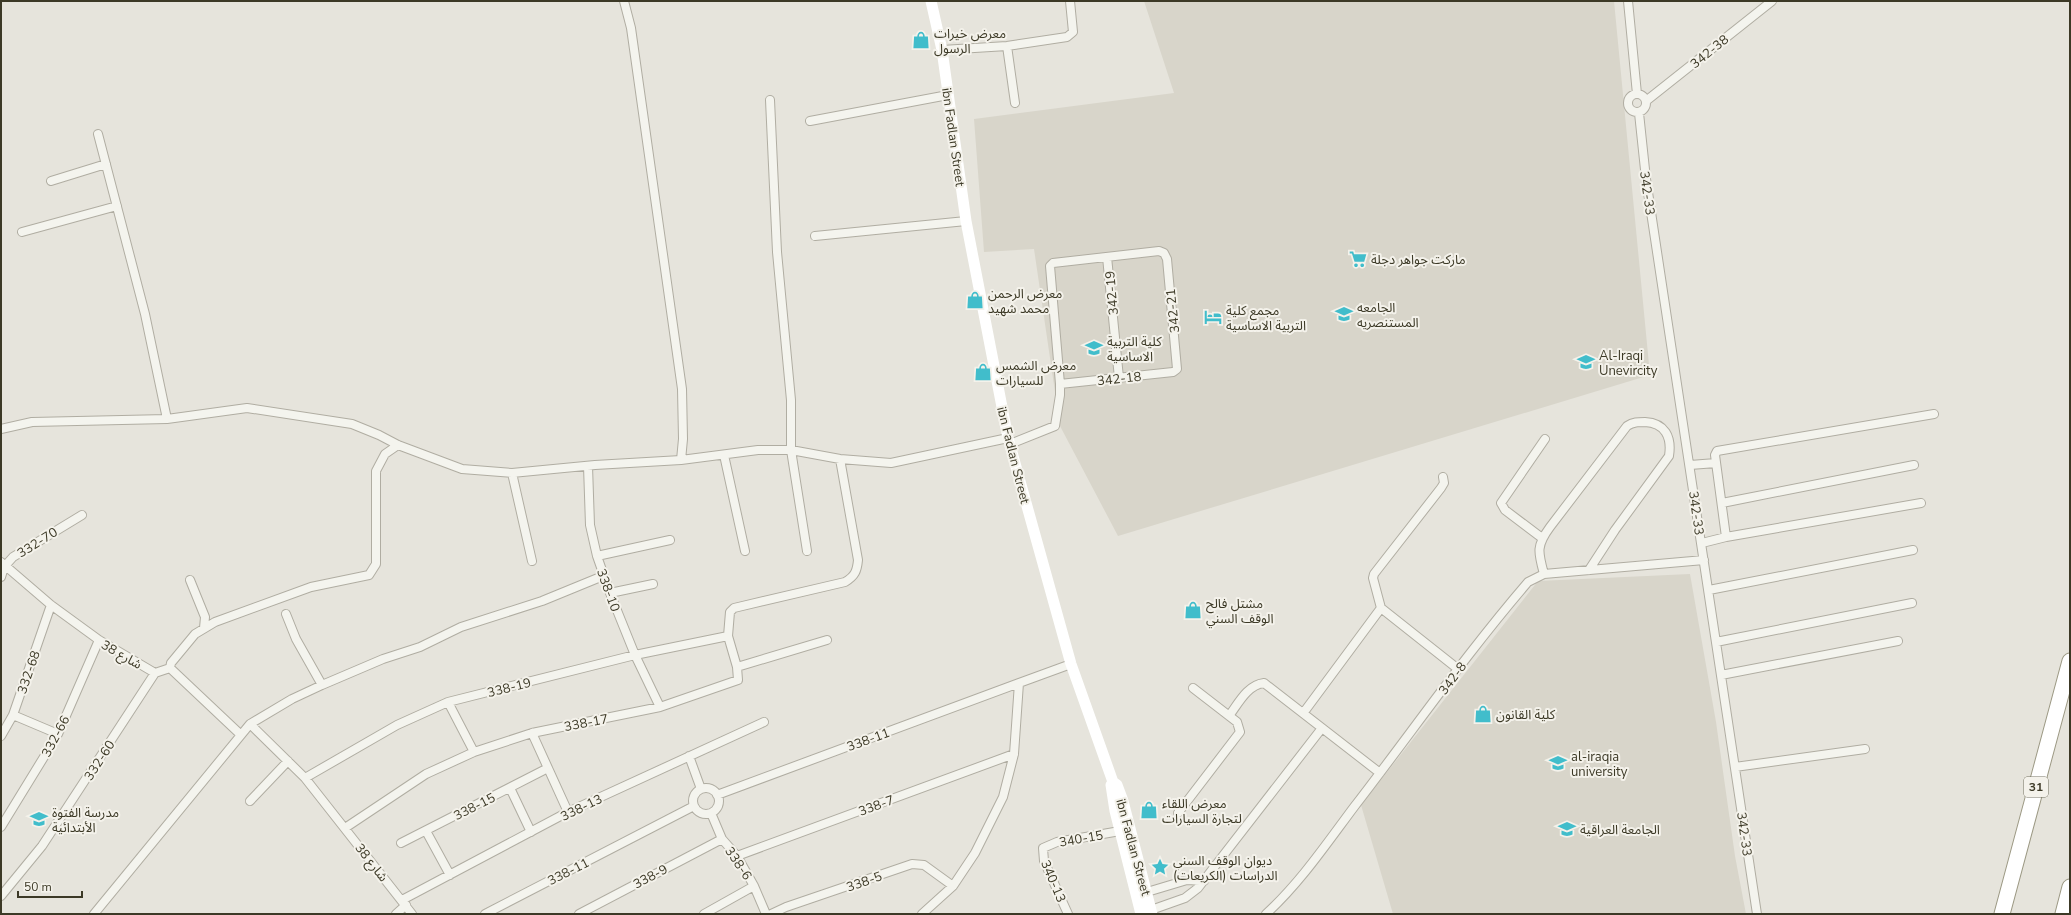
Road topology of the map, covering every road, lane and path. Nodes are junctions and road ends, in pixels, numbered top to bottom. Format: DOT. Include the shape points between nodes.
graph roads {
  1 [pos="624,1"];
  2 [pos="931,1"];
  3 [pos="1070,1"];
  4 [pos="1628,1"];
  5 [pos="1772,1"];
  6 [pos="1007,46"];
  7 [pos="942,50"];
  8 [pos="1637,94"];
  9 [pos="948,96"];
  10 [pos="770,100"];
  11 [pos="1646,101"];
  12 [pos="1015,103"];
  13 [pos="1639,113"];
  14 [pos="810,121"];
  15 [pos="98,134"];
  16 [pos="106,164"];
  17 [pos="51,180"];
  18 [pos="117,206"];
  19 [pos="966,221"];
  20 [pos="22,232"];
  21 [pos="816,236"];
  22 [pos="1107,257"];
  23 [pos="1177,369"];
  24 [pos="1119,378"];
  25 [pos="1060,384"];
  26 [pos="1934,414"];
  27 [pos="167,419"];
  28 [pos="1,429"];
  29 [pos="1545,439"];
  30 [pos="1009,441"];
  31 [pos="398,445"];
  32 [pos="791,450"];
  33 [pos="724,455"];
  34 [pos="840,459"];
  35 [pos="681,460"];
  36 [pos="1716,463"];
  37 [pos="1914,465"];
  38 [pos="588,466"];
  39 [pos="1690,466"];
  40 [pos="512,473"];
  41 [pos="1443,477"];
  42 [pos="1722,502"];
  43 [pos="1921,503"];
  44 [pos="82,515"];
  45 [pos="1726,537"];
  46 [pos="1542,538"];
  47 [pos="670,540"];
  48 [pos="1702,543"];
  49 [pos="1913,550"];
  50 [pos="807,551"];
  51 [pos="745,552"];
  52 [pos="597,556"];
  53 [pos="1704,560"];
  54 [pos="532,561"];
  55 [pos="3,565"];
  56 [pos="1589,570"];
  57 [pos="1544,574"];
  58 [pos="603,576"];
  59 [pos="1,577"];
  60 [pos="190,580"];
  61 [pos="653,584"];
  62 [pos="1709,590"];
  63 [pos="610,593"];
  64 [pos="1912,603"];
  65 [pos="51,605"];
  66 [pos="1381,608"];
  67 [pos="286,614"];
  68 [pos="204,628"];
  69 [pos="728,636"];
  70 [pos="99,640"];
  71 [pos="827,640"];
  72 [pos="1898,641"];
  73 [pos="1716,642"];
  74 [pos="634,655"];
  75 [pos="2070,661"];
  76 [pos="1071,664"];
  77 [pos="737,667"];
  78 [pos="170,668"];
  79 [pos="1458,669"];
  80 [pos="155,673"];
  81 [pos="1721,675"];
  82 [pos="1020,683"];
  83 [pos="322,684"];
  84 [pos="1193,688"];
  85 [pos="448,702"];
  86 [pos="660,707"];
  87 [pos="1304,712"];
  88 [pos="13,715"];
  89 [pos="1229,716"];
  90 [pos="764,722"];
  91 [pos="250,724"];
  92 [pos="1322,728"];
  93 [pos="532,733"];
  94 [pos="58,734"];
  95 [pos="241,734"];
  96 [pos="1,736"];
  97 [pos="1865,749"];
  98 [pos="474,752"];
  99 [pos="1014,754"];
  100 [pos="689,756"];
  101 [pos="288,761"];
  102 [pos="1735,767"];
  103 [pos="548,768"];
  104 [pos="1380,773"];
  105 [pos="305,778"];
  106 [pos="1113,782"];
  107 [pos="510,788"];
  108 [pos="701,789"];
  109 [pos="717,795"];
  110 [pos="250,801"];
  111 [pos="694,806"];
  112 [pos="568,812"];
  113 [pos="711,813"];
  114 [pos="1178,813"];
  115 [pos="1,827"];
  116 [pos="345,828"];
  117 [pos="426,831"];
  118 [pos="1120,831"];
  119 [pos="531,832"];
  120 [pos="722,838"];
  121 [pos="400,843"];
  122 [pos="1043,848"];
  123 [pos="737,856"];
  124 [pos="450,875"];
  125 [pos="1204,881"];
  126 [pos="754,886"];
  127 [pos="954,886"];
  128 [pos="2070,887"];
  129 [pos="1147,892"];
  130 [pos="1,896"];
  131 [pos="404,903"];
  132 [pos="1148,913"];
  133 [pos="94,914"];
  134 [pos="396,914"];
  135 [pos="412,914"];
  136 [pos="485,914"];
  137 [pos="579,914"];
  138 [pos="704,914"];
  139 [pos="766,914"];
  140 [pos="771,914"];
  141 [pos="922,914"];
  142 [pos="1068,914"];
  143 [pos="1266,914"];
  144 [pos="1757,914"];
  145 [pos="2002,914"];
  146 [pos="2063,914"];
  1 -- 35 [label="street" via="632,28 682,389 684,439"];
  2 -- 7 [label="street, ibn Fadlan Street"];
  3 -- 6 [label="street" via="1074,27 1071,34"];
  4 -- 8 [label="street"];
  5 -- 11 [label="street, 342-38"];
  6 -- 7 [label="street"];
  6 -- 12 [label="street"];
  7 -- 9 [label="street, ibn Fadlan Street"];
  8 -- 11 [label="street" via="1643,96"];
  8 -- 13 [label="street" via="1630,98 1628,104 1630,110"];
  9 -- 14 [label="street"];
  9 -- 19 [label="street, ibn Fadlan Street"];
  10 -- 32 [label="street" via="777,252 791,400"];
  11 -- 13 [label="street" via="1646,107"];
  13 -- 39 [label="street, 342-33" via="1646,179"];
  15 -- 16 [label="street"];
  16 -- 17 [label="street"];
  16 -- 18 [label="street"];
  18 -- 20 [label="street"];
  18 -- 27 [label="street" via="145,314"];
  19 -- 21 [label="street"];
  19 -- 30 [label="street, ibn Fadlan Street"];
  22 -- 23 [label="street, 342-21" via="1159,251 1164,253 1167,259"];
  22 -- 24 [label="street, 342-19"];
  22 -- 25 [label="street" via="1053,263 1050,266"];
  23 -- 24 [label="street, 342-18" via="1173,372"];
  24 -- 25 [label="street, 342-18"];
  25 -- 30 [label="street" via="1055,426"];
  26 -- 36 [label="street" via="1717,452"];
  27 -- 28 [label="street" via="32,422"];
  27 -- 31 [label="street" via="247,408 352,424 379,434"];
  29 -- 46 [label="street" via="1501,503 1505,510"];
  30 -- 34 [label="street" via="891,463"];
  30 -- 76 [label="street, ibn Fadlan Street"];
  31 -- 40 [label="street" via="462,469"];
  31 -- 68 [label="street" via="385,454 376,471 376,564 369,575 327,582 295,592"];
  32 -- 33 [label="street" via="758,450"];
  32 -- 34 [label="street"];
  32 -- 50 [label="street"];
  33 -- 35 [label="street"];
  33 -- 51 [label="street"];
  34 -- 69 [label="street" via="858,560 857,570 844,582 734,608 730,612"];
  35 -- 38 [label="street"];
  36 -- 39 [label="street"];
  36 -- 42 [label="street"];
  37 -- 42 [label="street"];
  38 -- 40 [label="street"];
  38 -- 52 [label="street, 338-10" via="590,525"];
  39 -- 48 [label="street, 342-33"];
  40 -- 54 [label="street"];
  41 -- 66 [label="street" via="1444,483 1441,488 1374,575"];
  42 -- 45 [label="street"];
  43 -- 45 [label="street"];
  44 -- 55 [label="street, 332-70"];
  45 -- 48 [label="street"];
  46 -- 56 [label="street" via="1627,426 1652,422 1662,427 1669,443 1667,461 1614,530"];
  46 -- 57 [label="street" via="1538,549"];
  47 -- 52 [label="street"];
  48 -- 53 [label="street, 342-33"];
  49 -- 62 [label="street"];
  52 -- 58 [label="street, 338-10"];
  53 -- 56 [label="street, 342-8"];
  53 -- 62 [label="street, 342-33"];
  55 -- 59 [label="street, 332-70"];
  55 -- 65 [label="street, شارع 38"];
  56 -- 57 [label="street, 342-8"];
  57 -- 79 [label="street, 342-8" via="1528,582"];
  58 -- 63 [label="street, 338-10"];
  58 -- 83 [label="street" via="542,601 461,627 420,647"];
  60 -- 68 [label="street" via="205,616"];
  61 -- 63 [label="street"];
  62 -- 73 [label="street, 342-33"];
  63 -- 74 [label="street, 338-10"];
  64 -- 73 [label="street"];
  65 -- 70 [label="street, شارع 38"];
  65 -- 88 [label="street, 332-68"];
  66 -- 79 [label="street"];
  66 -- 87 [label="street"];
  67 -- 83 [label="street" via="296,640"];
  68 -- 78 [label="street" via="188,641"];
  69 -- 74 [label="street, 338-19"];
  69 -- 77 [label="street"];
  70 -- 80 [label="street, شارع 38"];
  70 -- 94 [label="street, 332-66"];
  71 -- 77 [label="street"];
  72 -- 81 [label="street"];
  73 -- 81 [label="street, 342-33"];
  74 -- 85 [label="street, 338-19"];
  74 -- 86 [label="street, 338-10"];
  75 -- 145 [label="highway, 31"];
  76 -- 82 [label="street, 338-11"];
  76 -- 106 [label="street, ibn Fadlan Street"];
  77 -- 86 [label="street, 338-17" via="738,680"];
  78 -- 80 [label="street, شارع 38"];
  78 -- 95 [label="street"];
  79 -- 104 [label="street, 342-8"];
  80 -- 130 [label="street, 332-60" via="42,846"];
  81 -- 102 [label="street, 342-33"];
  82 -- 99 [label="street"];
  82 -- 109 [label="street, 338-11"];
  83 -- 91 [label="street"];
  84 -- 89 [label="street"];
  85 -- 98 [label="street"];
  85 -- 105 [label="street, 338-19" via="397,725"];
  86 -- 93 [label="street, 338-17"];
  87 -- 89 [label="street" via="1264,683 1250,689"];
  87 -- 92 [label="street"];
  88 -- 94 [label="street"];
  88 -- 96 [label="street, 332-68"];
  89 -- 114 [label="street" via="1238,722 1240,732"];
  90 -- 100 [label="street, 338-13"];
  91 -- 95 [label="street"];
  91 -- 101 [label="street, شارع 38"];
  92 -- 104 [label="street"];
  92 -- 125 [label="street"];
  93 -- 98 [label="street, 338-17"];
  93 -- 103 [label="street"];
  94 -- 115 [label="street, 332-66"];
  95 -- 133 [label="street"];
  97 -- 102 [label="street"];
  98 -- 116 [label="street, 338-17" via="426,774"];
  99 -- 123 [label="street, 338-7"];
  99 -- 127 [label="street" via="1003,797 975,853"];
  100 -- 108 [label="street"];
  100 -- 112 [label="street, 338-13"];
  101 -- 105 [label="street, شارع 38"];
  101 -- 110 [label="street"];
  102 -- 144 [label="street, 342-33"];
  103 -- 107 [label="street, 338-15"];
  103 -- 112 [label="street"];
  104 -- 143 [label="street, 342-8" via="1296,881"];
  105 -- 116 [label="street, شارع 38"];
  106 -- 118 [label="street, ibn Fadlan Street" via="1111,786"];
  106 -- 129 [label="street, ibn Fadlan Street" via="1117,785 1125,809"];
  107 -- 117 [label="street, 338-15"];
  107 -- 119 [label="street"];
  108 -- 109 [label="street" via="712,790"];
  108 -- 111 [label="street" via="695,794"];
  109 -- 113 [label="street" via="718,804"];
  111 -- 113 [label="street" via="703,814"];
  111 -- 136 [label="street, 338-11"];
  112 -- 119 [label="street, 338-13"];
  113 -- 120 [label="street, 338-6"];
  116 -- 131 [label="street, شارع 38"];
  117 -- 121 [label="street, 338-15"];
  117 -- 124 [label="street"];
  118 -- 122 [label="street, 340-15" via="1057,842"];
  118 -- 132 [label="street, ibn Fadlan Street"];
  119 -- 124 [label="street, 338-13"];
  120 -- 123 [label="street, 338-6"];
  120 -- 137 [label="street, 338-9"];
  122 -- 142 [label="street, 340-13" via="1044,861"];
  123 -- 126 [label="street, 338-6"];
  124 -- 131 [label="street, 338-13"];
  125 -- 129 [label="street" via="1187,880"];
  125 -- 132 [label="street" via="1185,898"];
  126 -- 138 [label="street"];
  126 -- 139 [label="street, 338-6"];
  127 -- 140 [label="street, 338-5" via="924,865 912,864"];
  127 -- 141 [label="street"];
  128 -- 146 [label="highway"];
  129 -- 132 [label="street, ibn Fadlan Street"];
  131 -- 134 [label="street, 338-13"];
  131 -- 135 [label="street, شارع 38"];
}
